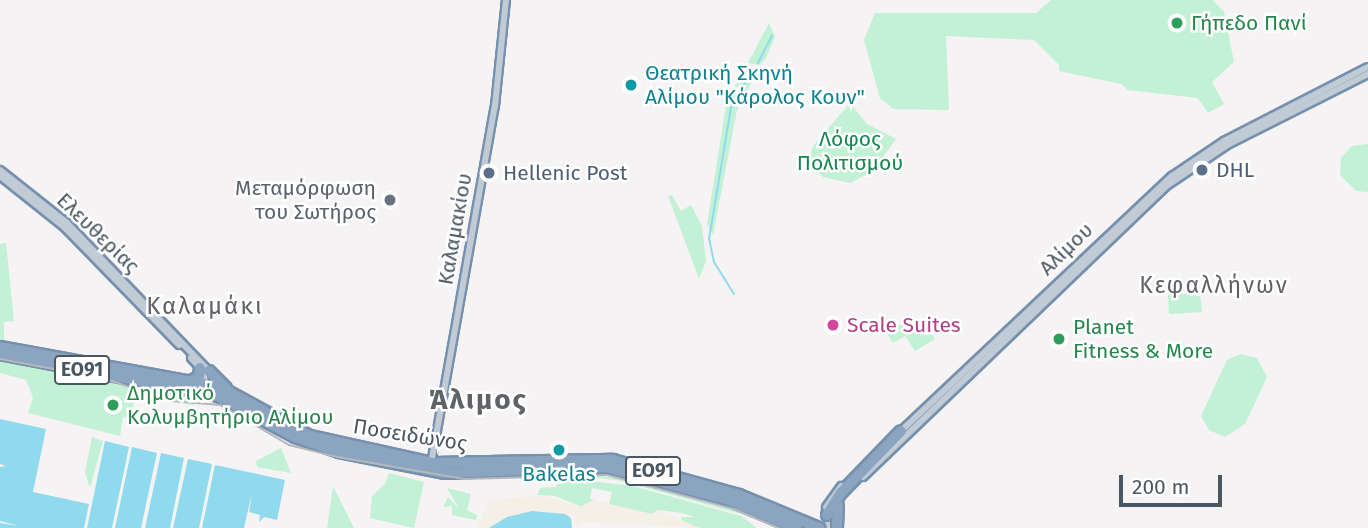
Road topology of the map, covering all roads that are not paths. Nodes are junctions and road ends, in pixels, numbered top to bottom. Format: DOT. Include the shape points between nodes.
graph roads {
  1 [pos="506,0"];
  2 [pos="1368,67"];
  3 [pos="1368,74"];
  4 [pos="0,170"];
  5 [pos="0,176"];
  6 [pos="69,233"];
  7 [pos="60,235"];
  8 [pos="0,347"];
  9 [pos="0,354"];
  10 [pos="205,369"];
  11 [pos="191,381"];
  12 [pos="209,389"];
  13 [pos="230,391"];
  14 [pos="899,436"];
  15 [pos="307,443"];
  16 [pos="433,467"];
  17 [pos="857,483"];
  18 [pos="718,497"];
  19 [pos="733,506"];
  20 [pos="797,526"];
  21 [pos="819,528"];
  22 [pos="837,528"];
  1 -- 16 [label="main road, Καλαμακίου" via="495,106"];
  2 -- 14 [label="main road, Αλίμου" via="1224,141 1164,182"];
  3 -- 14 [label="main road, Αλίμου" via="1229,144 1171,183"];
  4 -- 10 [label="main road, Ελευθερίας" via="67,223"];
  5 -- 6 [label="main road, Ελευθερίας"];
  6 -- 7 [label="main road"];
  6 -- 10 [label="main road, Ελευθερίας"];
  8 -- 11 [label="highway, Ποσειδώνος / ΕΟ91"];
  9 -- 12 [label="highway, Ποσειδώνος / ΕΟ91"];
  10 -- 11 [label="highway"];
  10 -- 12 [label="main road, Ελευθερίας"];
  10 -- 13 [label="highway"];
  11 -- 12 [label="highway, Ποσειδώνος / ΕΟ91"];
  12 -- 13 [label="highway, Ποσειδώνος / ΕΟ91"];
  12 -- 15 [label="highway, Ποσειδώνος / ΕΟ91"];
  13 -- 15 [label="highway, Ποσειδώνος / ΕΟ91"];
  14 -- 17 [label="main road, Αλίμου"];
  14 -- 20 [label="highway" via="827,513"];
  15 -- 16 [label="highway, Ποσειδώνος / ΕΟ91"];
  15 -- 16 [label="highway, Ποσειδώνος / ΕΟ91" via="421,469"];
  16 -- 18 [label="highway, Ποσειδώνος / ΕΟ91" via="593,466"];
  16 -- 20 [label="highway, Ποσειδώνος / ΕΟ91" via="613,460 739,495"];
  17 -- 22 [label="highway" via="837,506"];
  18 -- 19 [label="highway"];
  18 -- 20 [label="highway, Ποσειδώνος / ΕΟ91"];
  20 -- 21 [label="highway, Ποσειδώνος / ΕΟ91"];
}
